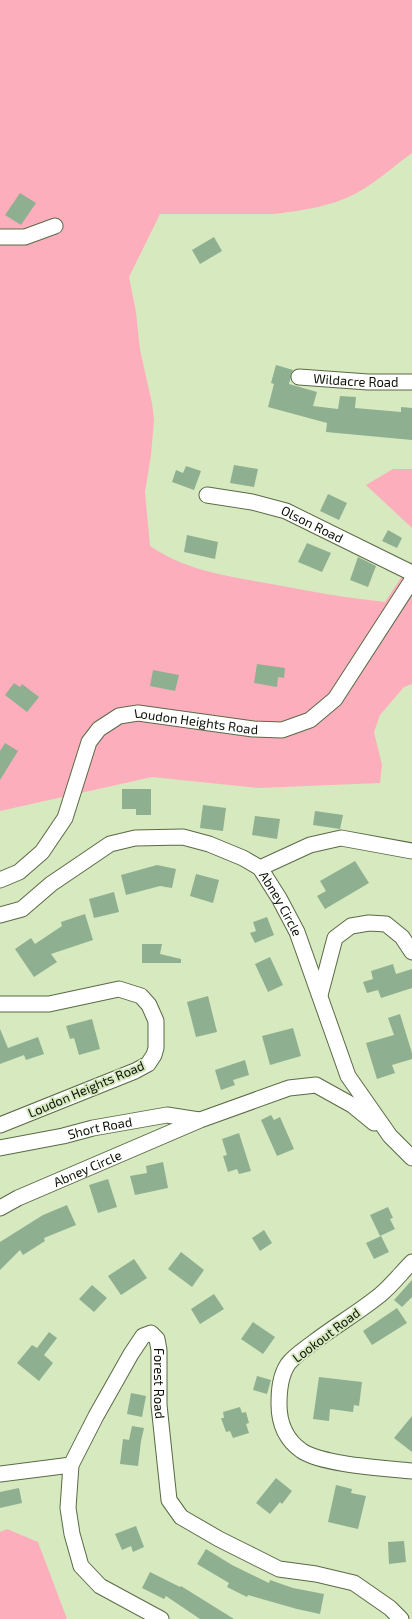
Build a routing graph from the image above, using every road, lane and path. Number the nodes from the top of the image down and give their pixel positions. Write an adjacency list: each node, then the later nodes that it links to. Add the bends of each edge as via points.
1 (55, 226): 2 (street, via 25,237)
2 (0, 237)
3 (299, 377): 4 (street, Wildacre Road)
4 (412, 382)
5 (207, 495): 6 (street, Olson Road, via 252,502 286,511)
6 (412, 573)
7 (412, 580): 10 (street, Loudon Heights Road, via 335,699 310,720 282,730 253,729 138,713 119,716 99,729 89,742 65,818 42,852 19,872)
8 (412, 851): 9 (street, via 341,838 310,845)
9 (260, 868): 11 (street, Abney Circle, via 209,844 183,837 135,838 110,844 51,884 22,909); 13 (street, Abney Circle, via 297,932)
10 (0, 880)
11 (0, 916)
12 (412, 952): 13 (street, via 402,937 386,924 351,926 335,938)
13 (320, 995): 17 (street, Abney Circle, via 348,1076)
14 (0, 1004): 16 (street, Loudon Heights Road, via 49,1004 119,989 141,996 149,1005 156,1021 157,1035 154,1055 148,1064)
15 (200, 1120): 17 (street, Abney Circle, via 289,1088 316,1085 352,1105); 18 (street, Short Road, via 167,1116); 20 (street, Abney Circle)
16 (0, 1126)
17 (390, 1136): 19 (street, Abney Circle)
18 (0, 1148)
19 (412, 1158)
20 (0, 1208)
21 (412, 1262): 23 (street, Lookout Road, via 381,1294 288,1364 281,1378 279,1416 284,1431 303,1452 347,1464)
22 (71, 1465): 24 (street); 25 (street, Forest Road, via 68,1508 81,1566 100,1586); 26 (street, Forest Road, via 131,1354 142,1336 151,1333 157,1339 159,1350 159,1405 169,1500 181,1516 219,1539 279,1568 354,1583 390,1608)
23 (412, 1471)
24 (0, 1474)
25 (162, 1619)
26 (401, 1619)

